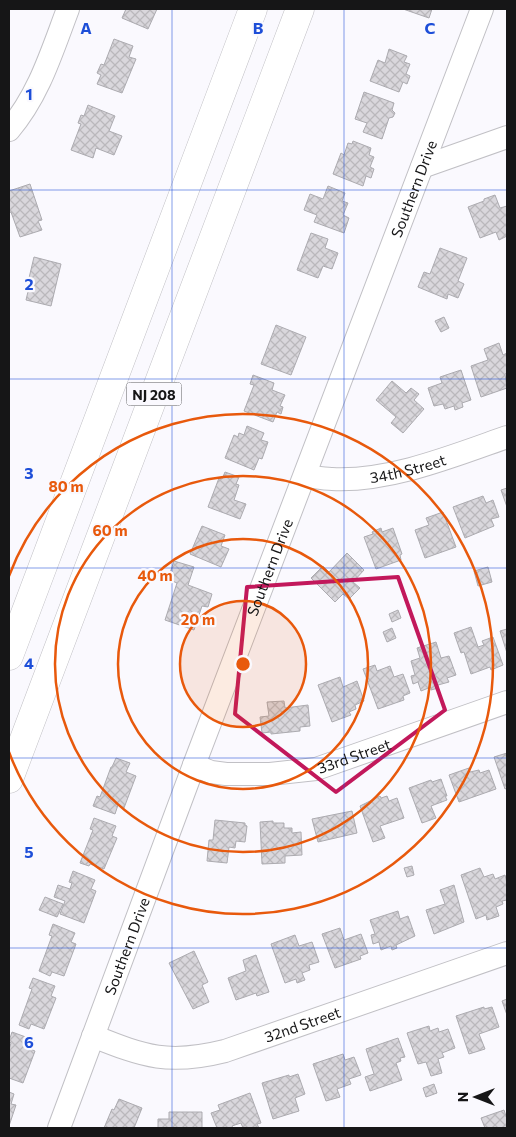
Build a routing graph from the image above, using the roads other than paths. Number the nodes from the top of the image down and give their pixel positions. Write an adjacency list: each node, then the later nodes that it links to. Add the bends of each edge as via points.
1 (68, 9): 5 (street, via 32,98)
2 (253, 9): 10 (highway, NJ 208)
3 (300, 9): 13 (highway, NJ 208)
4 (482, 9): 7 (street, Southern Drive)
5 (9, 130)
6 (507, 137): 7 (street)
7 (422, 167): 9 (street, Southern Drive)
8 (507, 437): 9 (street, 34th Street, via 392,473 341,479)
9 (305, 476): 12 (street, Southern Drive)
10 (9, 656)
11 (507, 702): 12 (street, 33rd Street, via 316,769 226,774)
12 (194, 765): 15 (street, Southern Drive)
13 (9, 779)
14 (507, 953): 15 (street, 32nd Street, via 200,1057 152,1056)
15 (93, 1036): 16 (street, Southern Drive)
16 (59, 1128)

